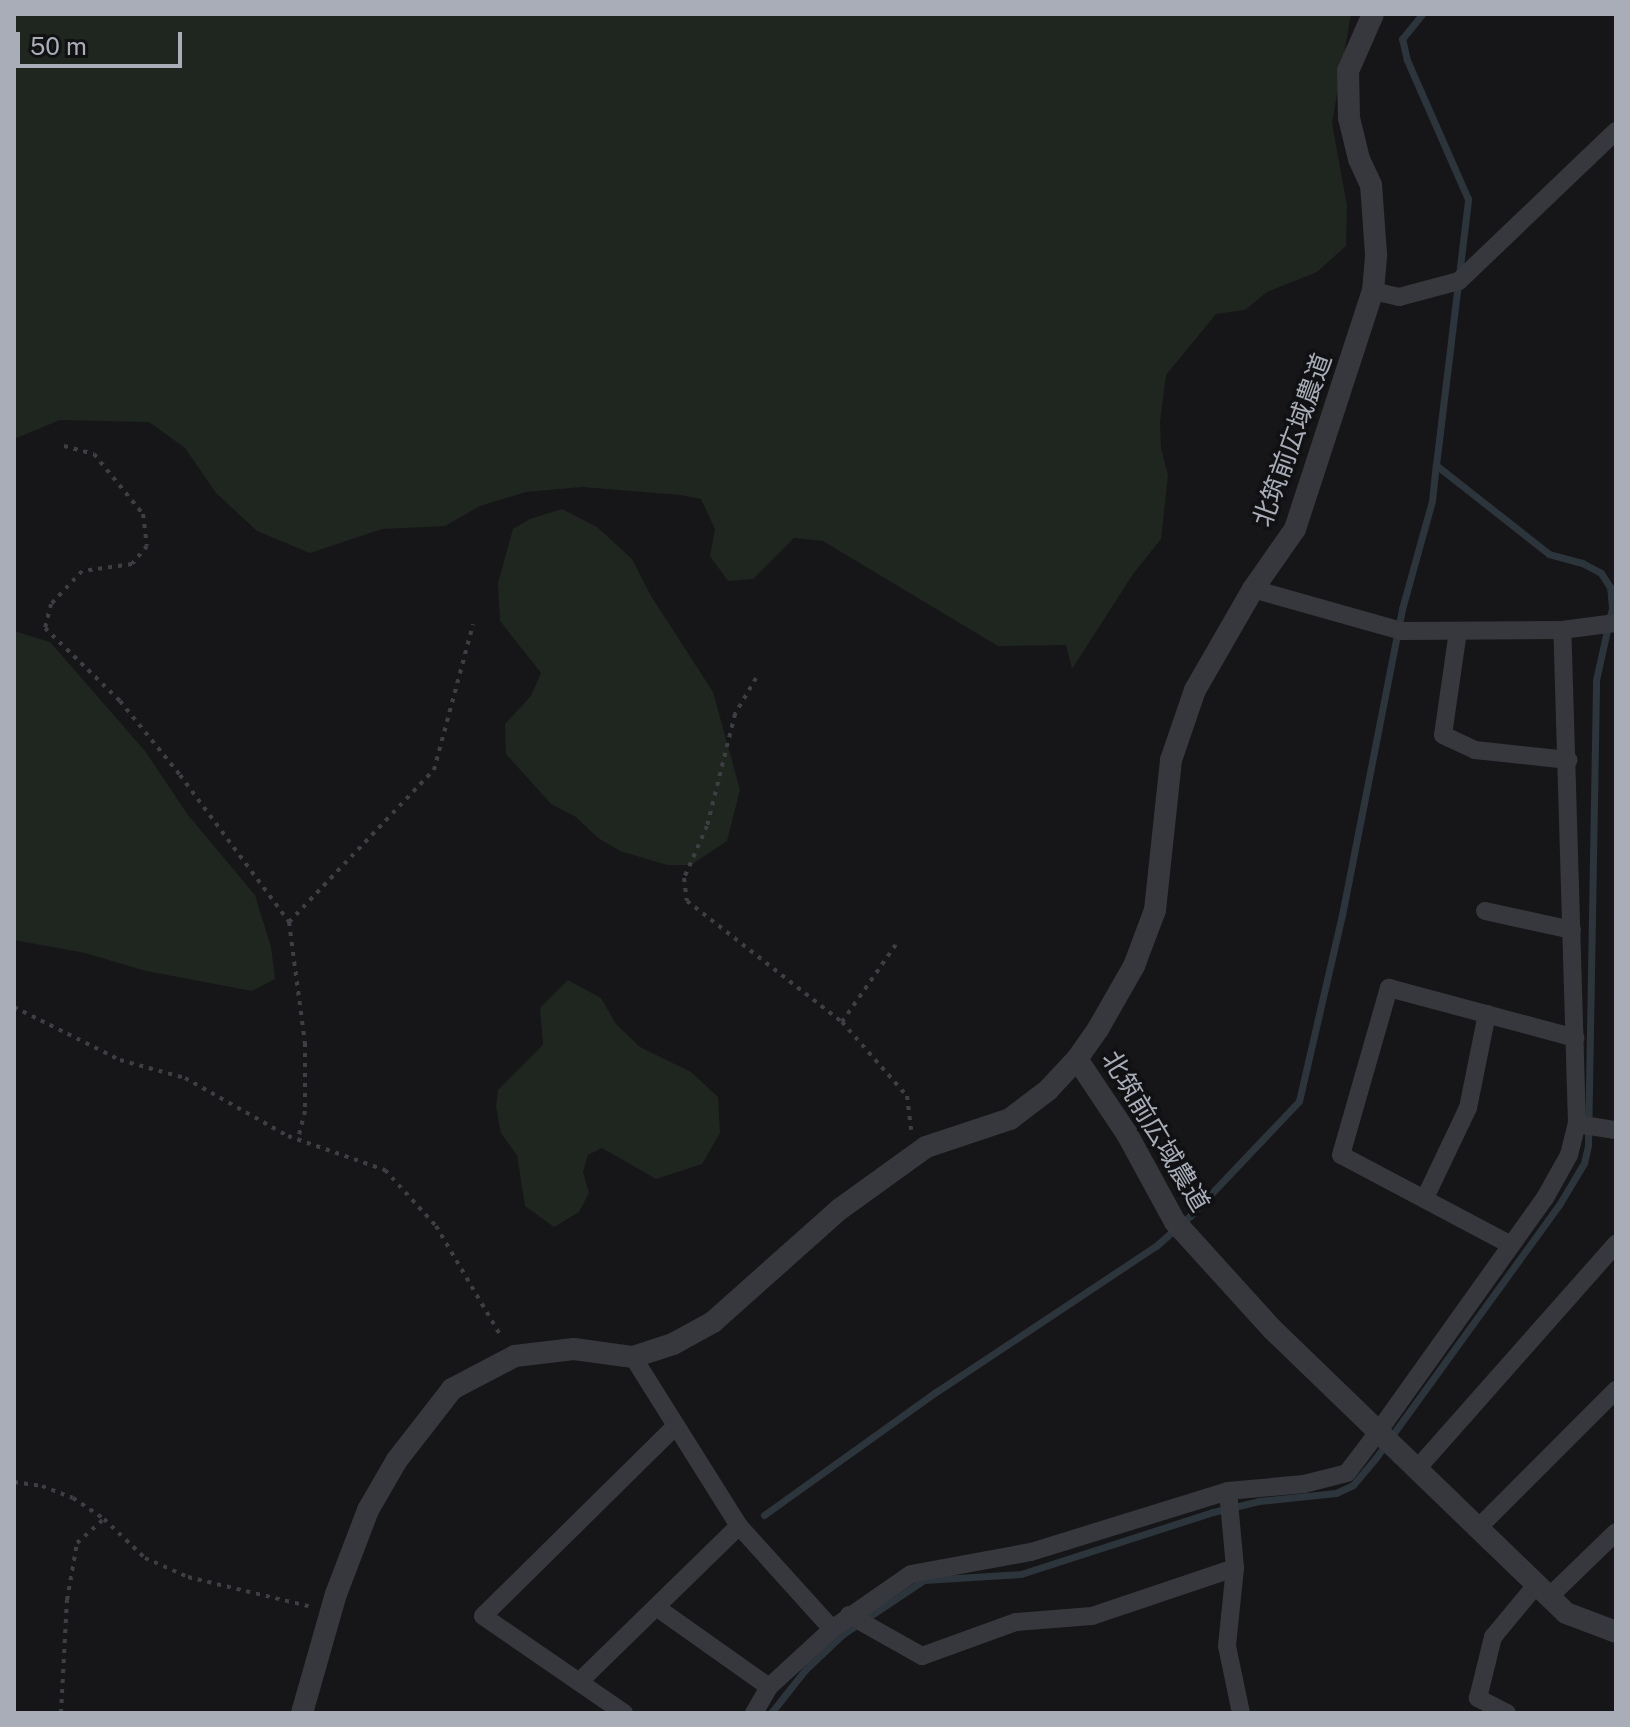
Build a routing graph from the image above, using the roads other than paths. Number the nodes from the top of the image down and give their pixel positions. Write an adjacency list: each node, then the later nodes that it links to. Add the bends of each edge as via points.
1 (1373, 14): 3 (street, 北筑前広域農道, via 1348,71 1349,118 1371,185 1375,216)
2 (1616, 131): 3 (street, via 1459,281 1399,297)
3 (1373, 291): 4 (street, 北筑前広域農道, via 1295,529)
4 (1253, 589): 7 (street, via 1401,631); 13 (street, 北筑前広域農道, via 1195,690 1171,760 1155,910 1145,938 1134,966)
5 (1616, 623): 6 (street)
6 (1562, 630): 7 (street); 8 (street)
7 (1458, 631): 8 (street, via 1443,735 1475,750)
8 (1568, 760): 10 (street)
9 (1485, 911): 10 (street)
10 (1572, 930): 12 (street)
11 (1487, 1014): 12 (street); 16 (street, via 1468,1108); 16 (street, via 1389,988 1341,1155)
12 (1575, 1038): 14 (street)
13 (1077, 1059): 19 (street, via 1010,1119 926,1147 840,1209 713,1322 673,1344); 22 (street, 北筑前広域農道, via 1127,1134 1175,1222 1272,1329)
14 (1577, 1124): 15 (street); 18 (street, via 1569,1155)
15 (1616, 1130)
16 (1425, 1198): 18 (street)
17 (1616, 1244): 23 (street)
18 (1511, 1245): 22 (street)
19 (633, 1357): 21 (street); 36 (street, via 574,1349 515,1356 452,1389 397,1460 368,1510 330,1611)
20 (1616, 1390): 26 (street)
21 (676, 1426): 25 (street); 34 (street, via 483,1616)
22 (1378, 1432): 23 (street, 北筑前広域農道); 24 (street, via 1347,1473 1304,1484)
23 (1416, 1470): 26 (street, 北筑前広域農道)
24 (1228, 1491): 28 (street); 31 (street, via 1031,1552 911,1574)
25 (739, 1526): 30 (street); 32 (street)
26 (1477, 1529): 29 (street, 北筑前広域農道)
27 (1616, 1532): 29 (street)
28 (1235, 1568): 31 (street, via 1092,1616 1016,1622 922,1656); 39 (street, via 1227,1646)
29 (1542, 1591): 33 (street, 北筑前広域農道, via 1566,1613); 40 (street, via 1493,1637 1478,1698)
30 (656, 1607): 34 (street); 35 (street)
31 (849, 1615): 32 (street)
32 (832, 1629): 35 (street)
33 (1616, 1632)
34 (579, 1682): 37 (street)
35 (769, 1687): 38 (street)
36 (302, 1713)
37 (624, 1713)
38 (754, 1713)
39 (1241, 1713)
40 (1507, 1713)

